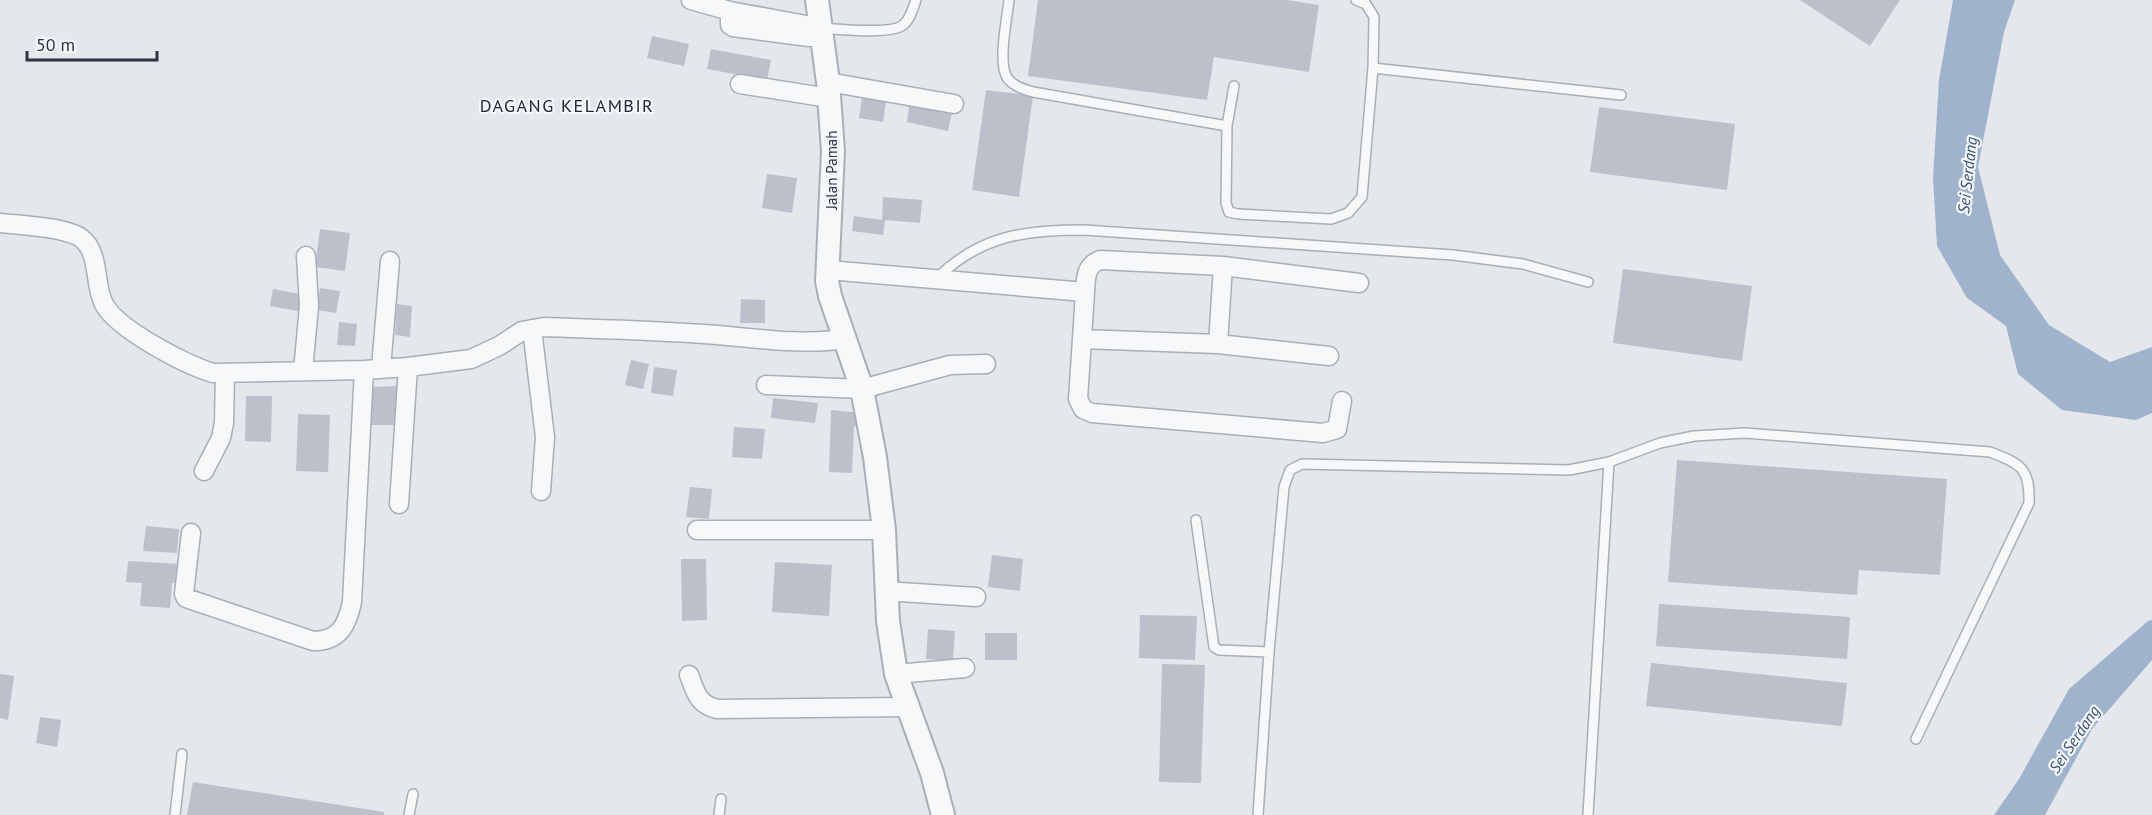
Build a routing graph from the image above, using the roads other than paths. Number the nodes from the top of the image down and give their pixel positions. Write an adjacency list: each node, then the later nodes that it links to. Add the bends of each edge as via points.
1 (691, 0): 6 (street)
2 (817, 0): 6 (street, Jalan Pamah)
3 (916, 0): 6 (lane, via 904,25 895,29)
4 (1009, 0): 13 (lane, via 1003,67 1007,78 1017,87)
5 (1356, 0): 7 (lane, via 1366,4 1374,17)
6 (822, 33): 10 (street, Jalan Pamah)
7 (1373, 68): 11 (lane); 13 (lane, via 1362,197 1348,213 1331,219 1229,212)
8 (740, 84): 10 (street)
9 (1234, 86): 13 (lane)
10 (829, 90): 12 (street); 18 (street, Jalan Pamah, via 833,151)
11 (1621, 95)
12 (954, 104)
13 (1227, 126)
14 (0, 223): 32 (street, via 68,232 82,238 91,250 103,303 118,321 192,367)
15 (306, 256): 31 (street, via 309,306)
16 (390, 261): 30 (street)
17 (1223, 266): 21 (street); 22 (street, via 1100,260 1086,272); 26 (street)
18 (828, 270): 19 (street); 24 (street, Jalan Pamah, via 830,296)
19 (935, 279): 20 (lane, via 979,247 1015,234 1084,230 1453,255 1523,264); 22 (street)
20 (1588, 282)
21 (1359, 283)
22 (1085, 292): 25 (street)
23 (531, 329): 24 (street, via 691,333 810,343); 29 (street, via 471,358); 38 (street, via 545,437)
24 (845, 339): 34 (street, Jalan Pamah)
25 (1082, 339): 26 (street); 35 (street, via 1078,399 1083,409 1092,413 1323,433 1337,429)
26 (1218, 344): 27 (street)
27 (1329, 356)
28 (986, 364): 34 (street, via 950,365)
29 (408, 367): 30 (street); 39 (street)
30 (373, 369): 31 (street); 43 (street, via 352,602 344,627 335,636 313,641 186,598)
31 (303, 371): 32 (street)
32 (225, 373): 37 (street, via 221,438)
33 (766, 385): 34 (street)
34 (862, 388): 42 (street, Jalan Pamah)
35 (1342, 401)
36 (1609, 462): 46 (lane, via 1569,470 1302,464 1290,470 1284,487); 51 (lane, via 1660,443 1745,433 1990,452 2016,462 2030,482 2029,503); 60 (lane)
37 (204, 471)
38 (541, 491)
39 (399, 504)
40 (1196, 520): 46 (lane, via 1214,647)
41 (697, 530): 42 (street)
42 (884, 530): 44 (street, Jalan Pamah)
43 (191, 533)
44 (885, 591): 45 (street); 48 (street, Jalan Pamah)
45 (976, 597)
46 (1269, 652): 59 (lane)
47 (965, 668): 48 (street)
48 (896, 674): 50 (street, Jalan Pamah)
49 (689, 675): 50 (street, via 698,698 706,706 717,708)
50 (907, 707): 58 (street, Jalan Pamah, via 932,772)
51 (1916, 739)
52 (182, 754): 55 (lane)
53 (413, 794): 56 (lane)
54 (721, 799): 57 (lane)
55 (175, 815)
56 (409, 815)
57 (719, 815)
58 (943, 815)
59 (1258, 815)
60 (1588, 815)

